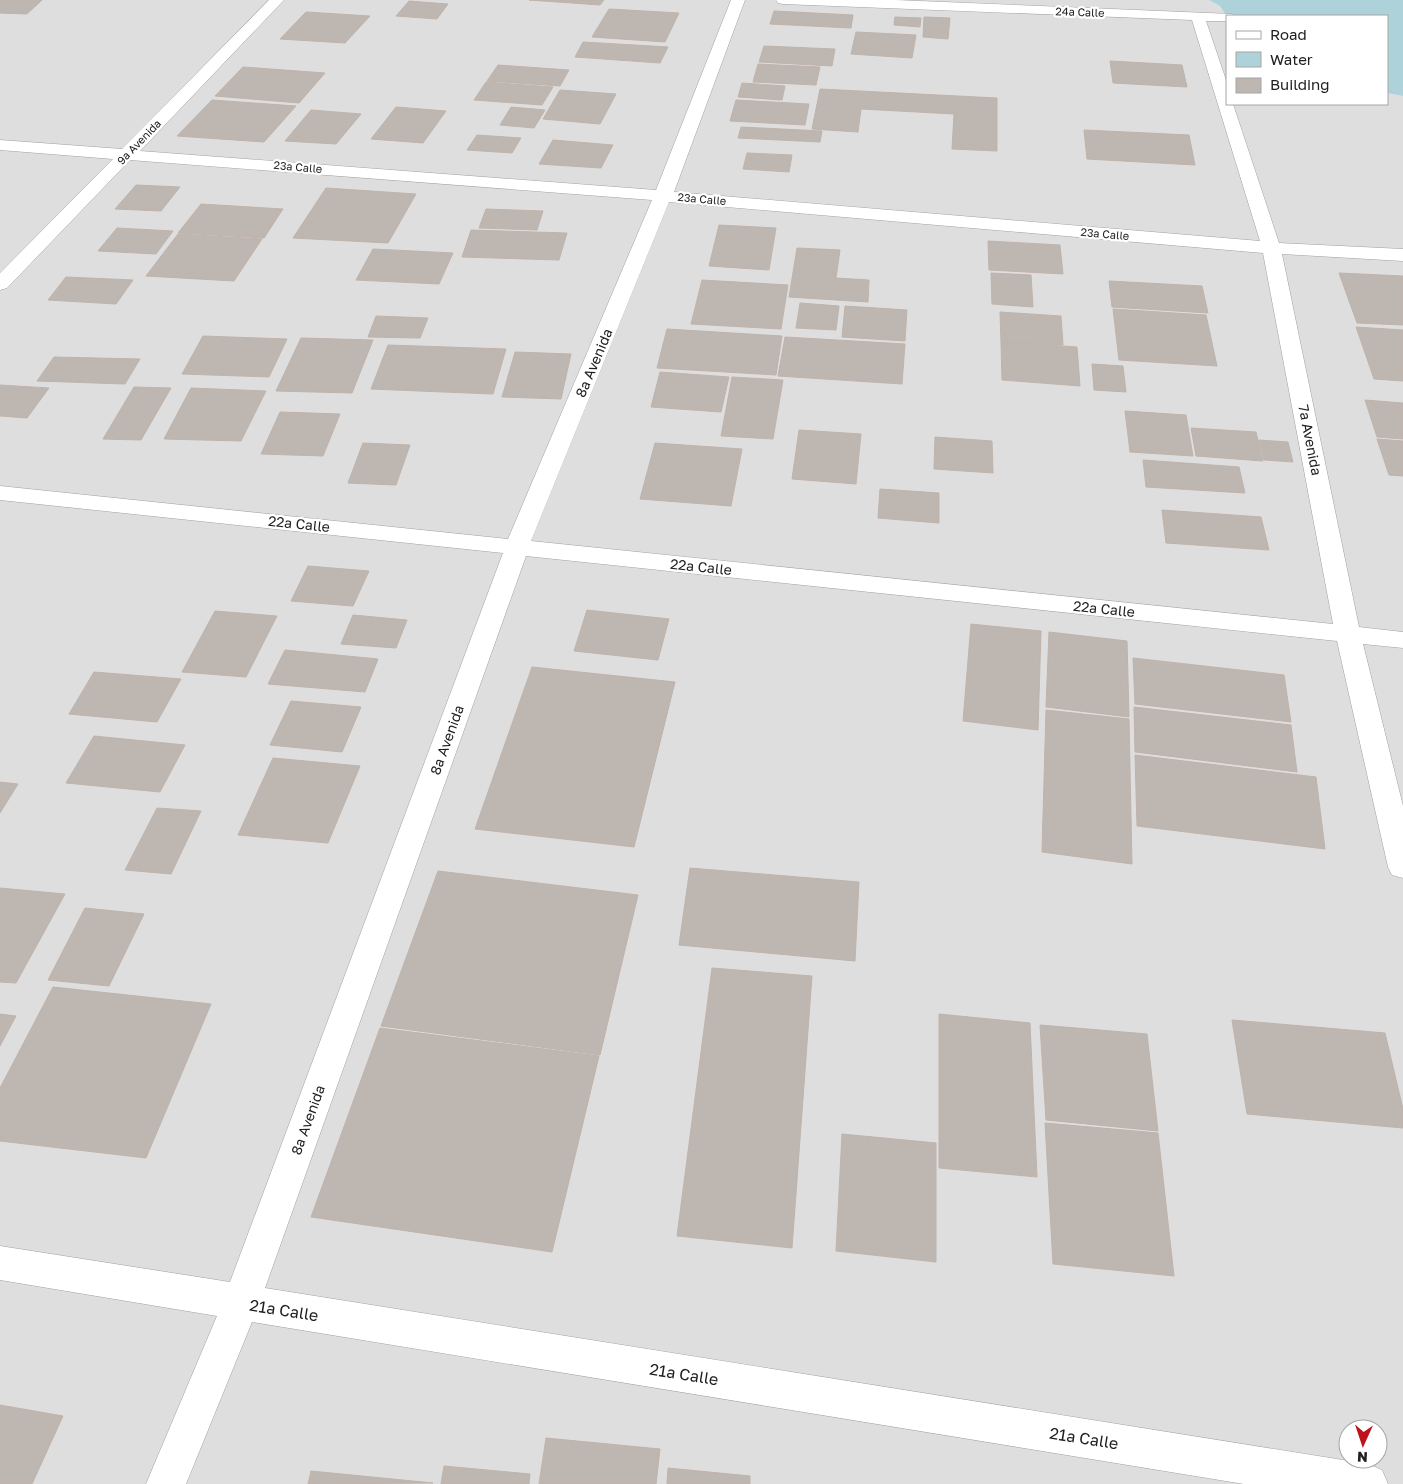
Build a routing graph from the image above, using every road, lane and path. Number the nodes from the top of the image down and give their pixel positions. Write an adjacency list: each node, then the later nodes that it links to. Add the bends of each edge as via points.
1 (277, 0): 9 (street, 9a Avenida)
2 (738, 0): 10 (street, 8a Avenida)
3 (783, 0): 4 (street, 24a Calle)
4 (1198, 17): 5 (street, 24a Calle); 6 (street, 7a Avenida)
5 (1226, 17)
6 (1226, 104)
7 (1226, 105): 11 (street, 7a Avenida)
8 (0, 145): 9 (street, 23a Calle)
9 (128, 154): 10 (street, 23a Calle); 13 (street, 9a Avenida)
10 (663, 196): 11 (street, 23a Calle); 15 (street, 8a Avenida)
11 (1272, 248): 12 (street, 23a Calle); 16 (street, 7a Avenida)
12 (1403, 255)
13 (0, 284)
14 (0, 493): 15 (street, 22a Calle)
15 (517, 547): 16 (street, 22a Calle); 20 (street, 8a Avenida)
16 (1348, 634): 17 (street, 22a Calle); 18 (street, 7a Avenida)
17 (1403, 640)
18 (1403, 867)
19 (0, 1263): 20 (street, 21a Calle)
20 (241, 1303): 21 (street, 8a Avenida); 22 (street, 21a Calle)
21 (166, 1484)
22 (1368, 1484)

